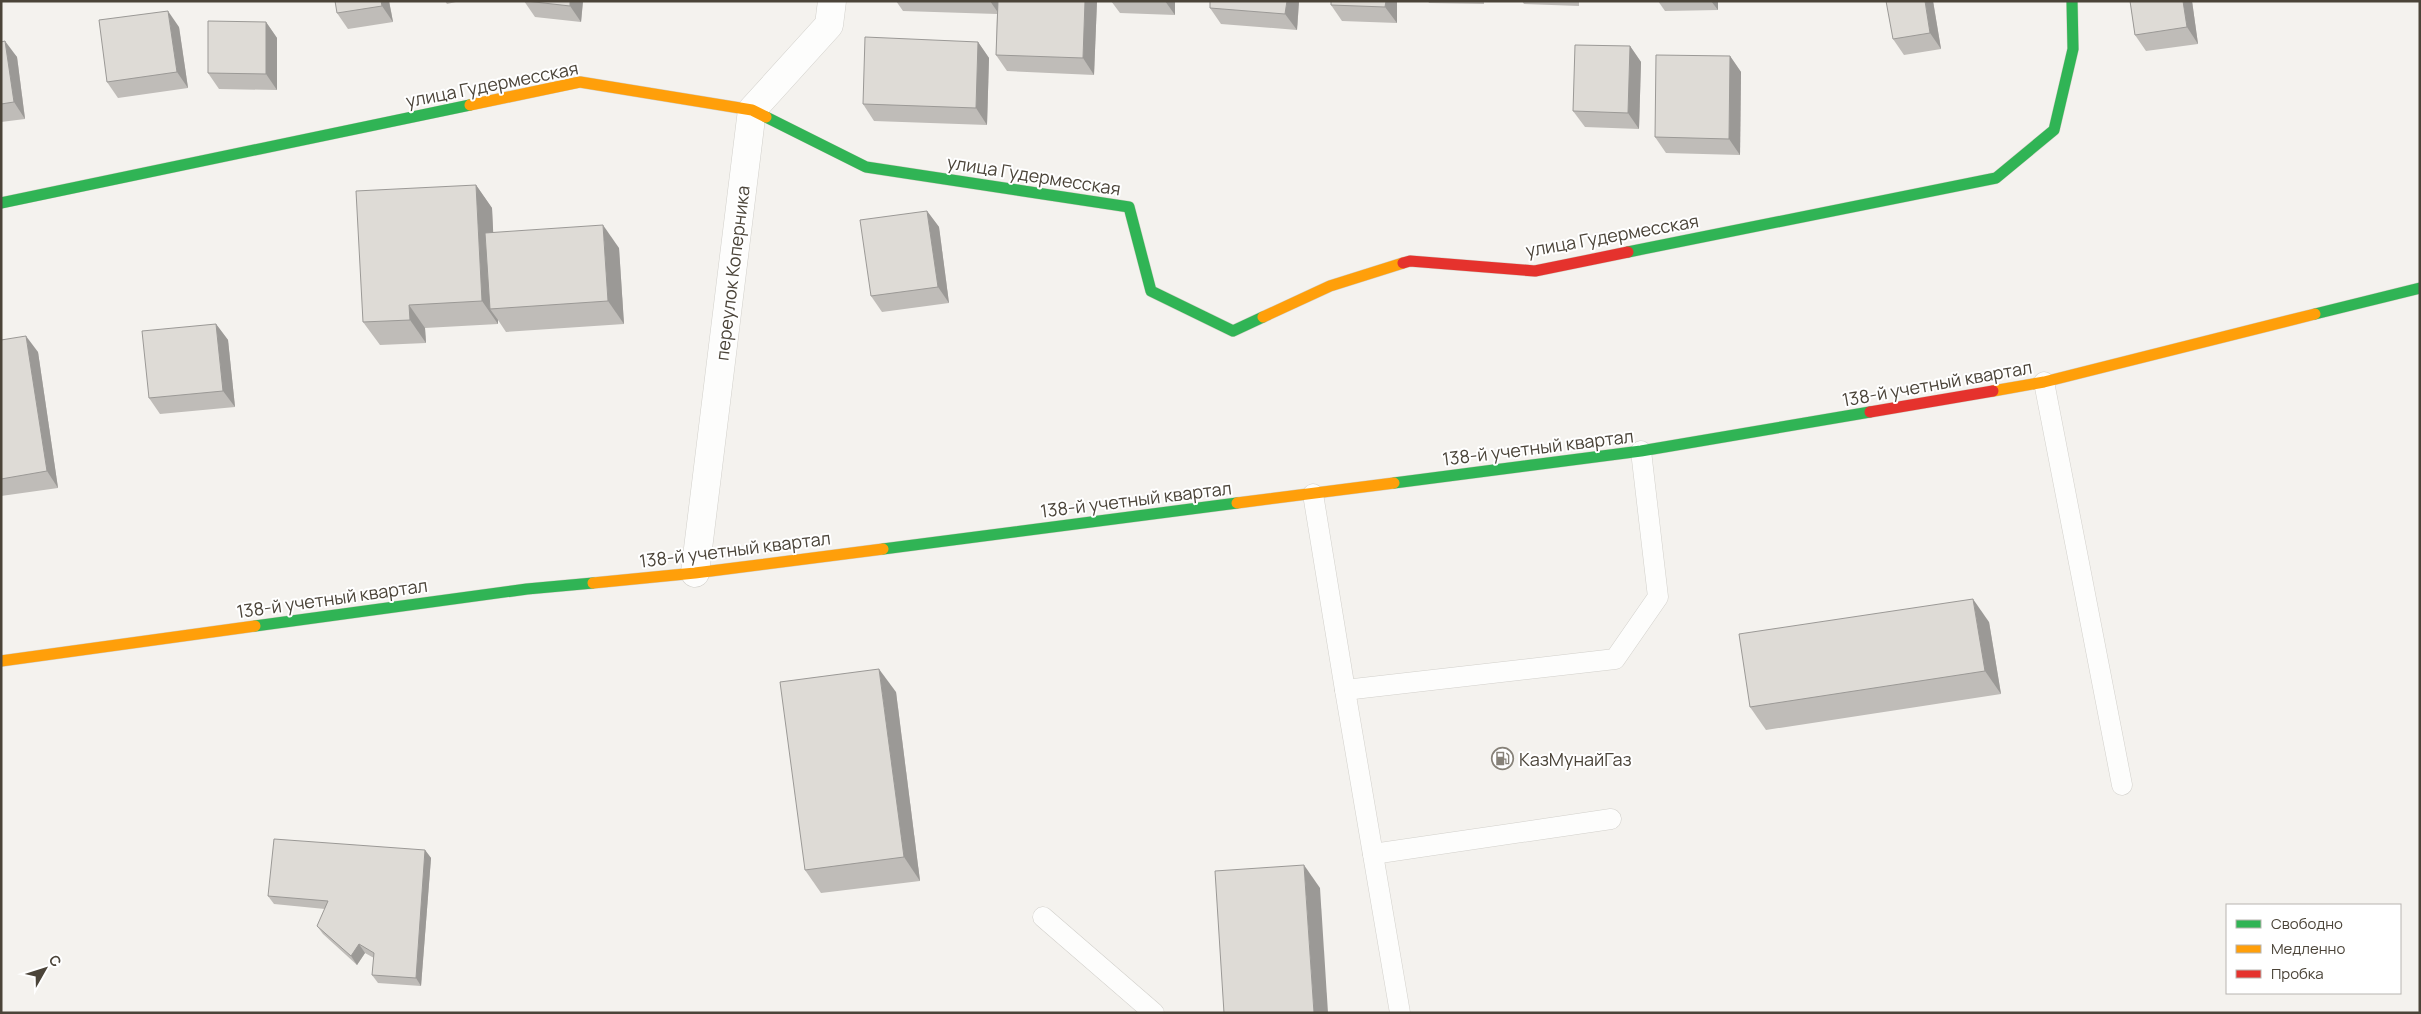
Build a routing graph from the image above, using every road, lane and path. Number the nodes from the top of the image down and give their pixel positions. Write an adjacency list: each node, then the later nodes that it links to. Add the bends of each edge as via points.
1 (832, 1): 3 (street, via 829,25)
2 (2072, 1): 3 (main road, улица Гудермесская, via 2074,48 2054,130 1996,178 1535,271 1410,261 1330,286 1233,331 1151,291 1129,207 866,167)
3 (752, 110): 4 (main road, улица Гудермесская, via 580,82); 9 (street, переулок Коперника)
4 (1, 203)
5 (2420, 288): 6 (main road, 138-й учетный квартал)
6 (2044, 382): 7 (main road, 138-й учетный квартал); 12 (lane)
7 (1642, 451): 8 (main road, 138-й учетный квартал); 11 (lane, via 1658,597 1615,660)
8 (1313, 494): 9 (main road, 138-й учетный квартал); 11 (lane)
9 (695, 573): 10 (main road, 138-й учетный квартал, via 527,589)
10 (1, 661)
11 (1345, 690): 14 (lane)
12 (2122, 785)
13 (1611, 819): 14 (lane)
14 (1373, 854): 17 (lane)
15 (1043, 917): 16 (lane)
16 (1154, 1013)
17 (1400, 1013)

